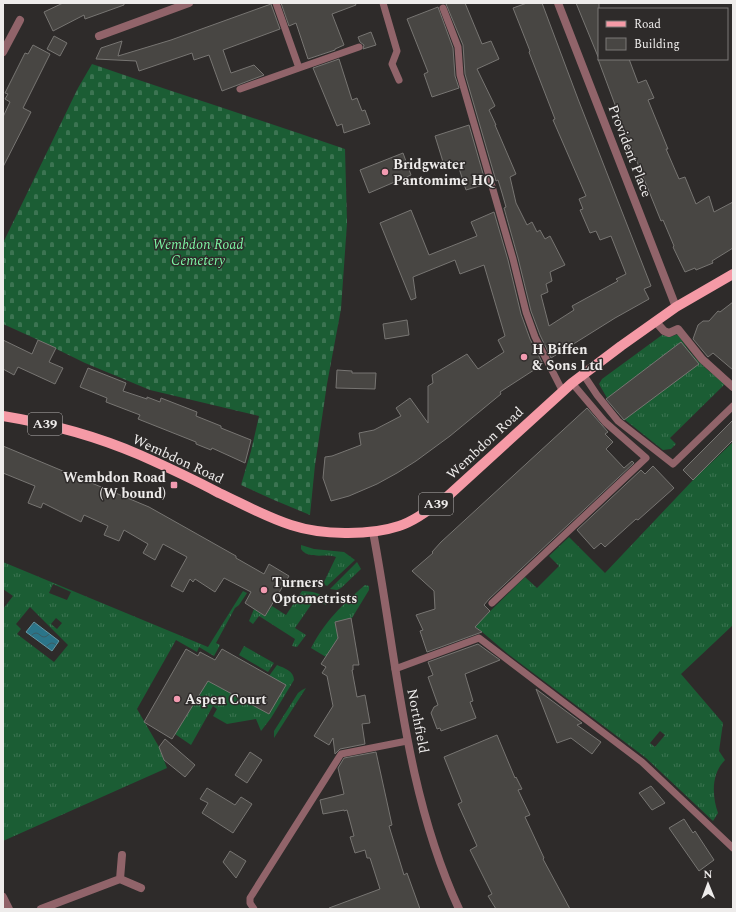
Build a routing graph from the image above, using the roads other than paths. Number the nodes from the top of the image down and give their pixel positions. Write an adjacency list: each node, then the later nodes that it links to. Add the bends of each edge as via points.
1 (189, 3): 7 (street)
2 (276, 3): 10 (lane)
3 (383, 3): 11 (lane, via 397,51 392,64)
4 (558, 3): 14 (street, Provident Place)
5 (443, 8): 19 (lane, via 458,48 460,75 526,312 535,337)
6 (20, 20): 9 (street)
7 (99, 36)
8 (359, 47): 10 (lane)
9 (3, 52)
10 (299, 68): 12 (lane)
11 (399, 80)
12 (240, 89)
13 (733, 274): 14 (main road, Wembdon Road / A39)
14 (676, 307): 15 (main road, Wembdon Road / A39)
15 (656, 322): 16 (main road, Wembdon Road / A39); 18 (street, via 669,333 678,329 702,360)
16 (583, 374): 17 (main road, Wembdon Road / A39); 20 (lane, via 618,421 673,464)
17 (572, 382): 19 (main road, Wembdon Road / A39); 23 (lane, via 605,422 646,458)
18 (733, 387)
19 (562, 390): 22 (main road, Wembdon Road / A39, via 448,496 414,519 399,526)
20 (733, 406)
21 (3, 416): 22 (main road, Wembdon Road / A39, via 57,426 139,454 292,526 332,532)
22 (373, 532): 24 (street, Northfield)
23 (492, 603)
24 (395, 669): 25 (street, Northfield); 26 (lane, via 478,638 642,762)
25 (407, 740): 33 (lane, via 341,754 250,898); 34 (street, Northfield, via 436,852)
26 (733, 848)
27 (122, 855): 28 (street)
28 (120, 879): 29 (street); 32 (street)
29 (141, 888)
30 (3, 897): 31 (street)
31 (9, 909)
32 (41, 909)
33 (254, 909)
34 (459, 909)

